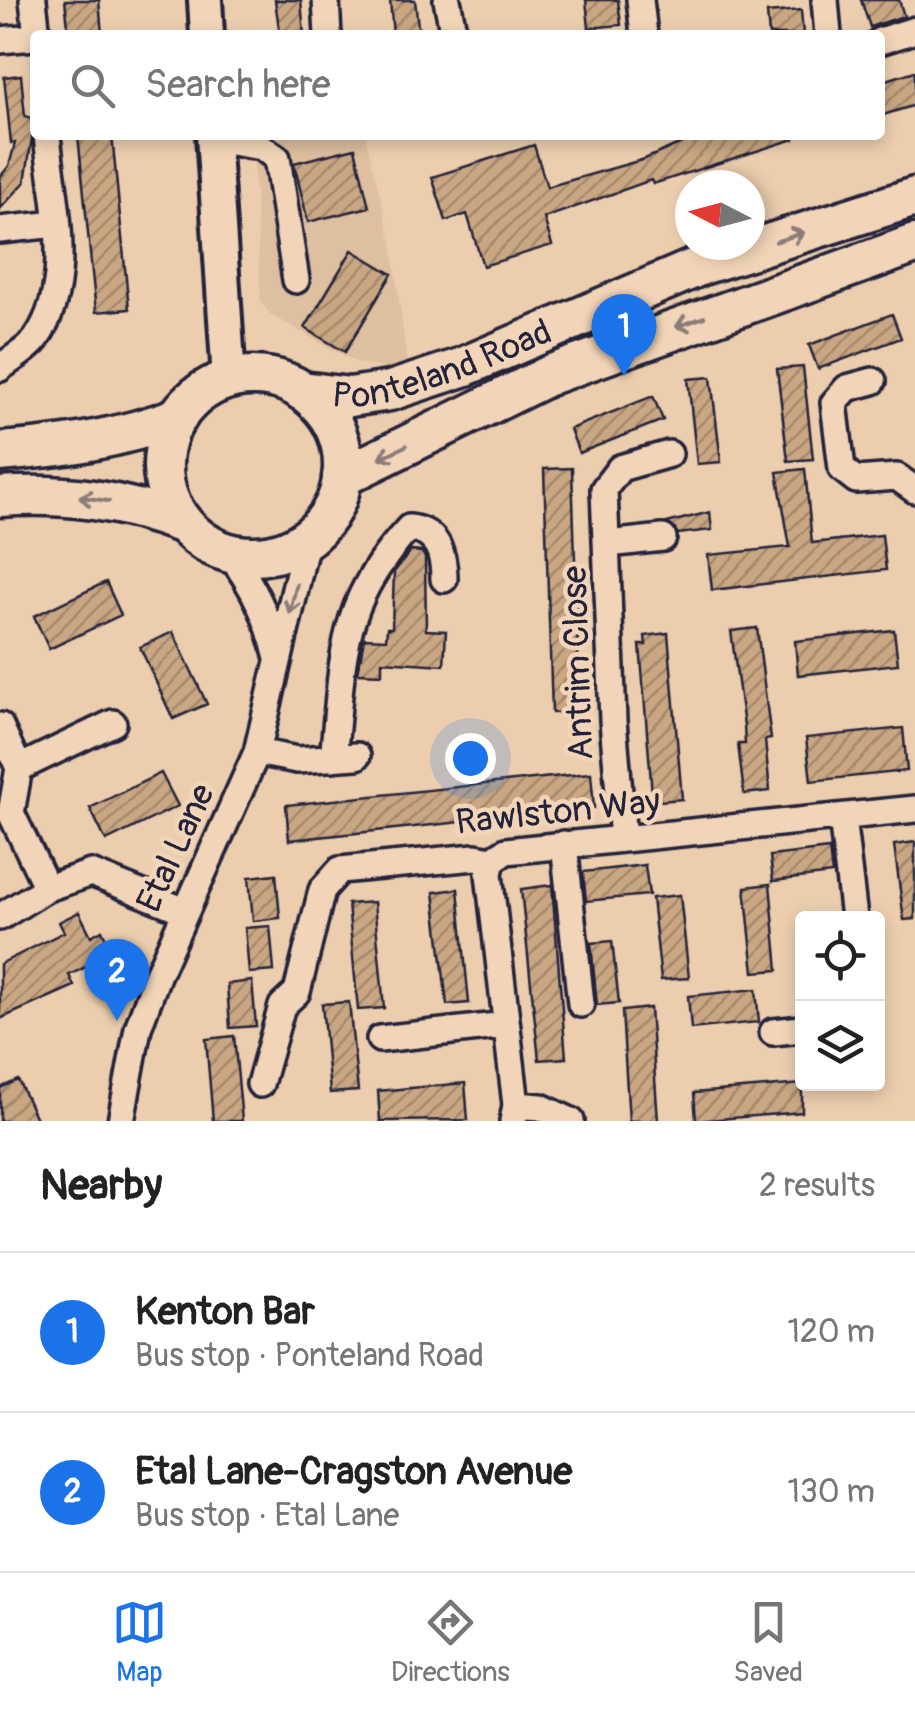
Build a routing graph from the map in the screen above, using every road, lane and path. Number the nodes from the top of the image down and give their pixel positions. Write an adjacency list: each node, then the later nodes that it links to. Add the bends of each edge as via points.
1 (33, 0): 7 (street)
2 (205, 0): 8 (main road)
3 (326, 0): 9 (street)
4 (447, 0): 10 (street)
5 (640, 0): 11 (street)
6 (825, 0): 12 (street)
7 (36, 30)
8 (207, 30)
9 (328, 30)
10 (453, 30)
11 (643, 30)
12 (828, 30)
13 (915, 30): 15 (street)
14 (30, 37): 16 (street)
15 (885, 39)
16 (0, 40)
17 (48, 140): 21 (street)
18 (213, 140): 26 (main road)
19 (227, 140): 24 (street, via 277,158)
20 (915, 197): 28 (highway, Ponteland Road, one-way to 20, via 350,397 463,368 702,265)
21 (56, 224): 22 (street); 25 (street, via 57,298 35,342)
22 (0, 230)
23 (915, 244): 32 (highway, Ponteland Road, one-way to 32, via 552,374)
24 (296, 280)
25 (0, 368)
26 (229, 380): 28 (highway, via 266,378); 29 (highway, via 203,392)
27 (873, 381): 33 (street, via 846,388 834,403 842,469 856,480 897,476)
28 (302, 391): 32 (highway, via 330,420)
29 (178, 417): 30 (highway, via 82,445); 35 (highway, via 163,460 171,505)
30 (0, 452)
31 (669, 454): 38 (street, Antrim Close, via 620,468 604,489)
32 (342, 477): 36 (highway, via 336,500)
33 (915, 490)
34 (0, 497): 35 (highway, one-way to 34, via 88,497)
35 (184, 524): 39 (highway)
36 (307, 538): 39 (highway, via 283,552); 41 (street, Etal Lane, one-way to 41)
37 (663, 538): 38 (street, Antrim Close)
38 (608, 544): 48 (street, Antrim Close)
39 (229, 553): 41 (street, Etal Lane, via 269,622)
40 (444, 580): 44 (street, via 436,541 409,528 364,584 346,634 345,757 297,760)
41 (278, 660): 44 (street, Etal Lane)
42 (112, 723): 45 (street)
43 (0, 726): 45 (street)
44 (257, 752): 52 (street, Etal Lane)
45 (19, 768): 51 (street, via 11,813)
46 (915, 809): 47 (street, Rawlston Way)
47 (842, 817): 48 (street, Rawlston Way); 53 (street)
48 (623, 839): 49 (street, Rawlston Way)
49 (564, 844): 50 (street, Rawlston Way, via 506,850); 55 (street)
50 (492, 860): 56 (street); 60 (street, Rawlston Way, via 340,870 322,890 297,992 282,1006)
51 (47, 888): 52 (street, via 91,873); 54 (street)
52 (185, 911): 62 (street, Etal Lane, via 138,1028)
53 (853, 911)
54 (0, 917)
55 (581, 1004)
56 (506, 1026): 59 (street); 61 (street)
57 (795, 1030): 58 (street)
58 (773, 1032)
59 (380, 1039)
60 (260, 1084)
61 (515, 1113): 63 (street, via 540,1107)
62 (121, 1121)
63 (571, 1121)

